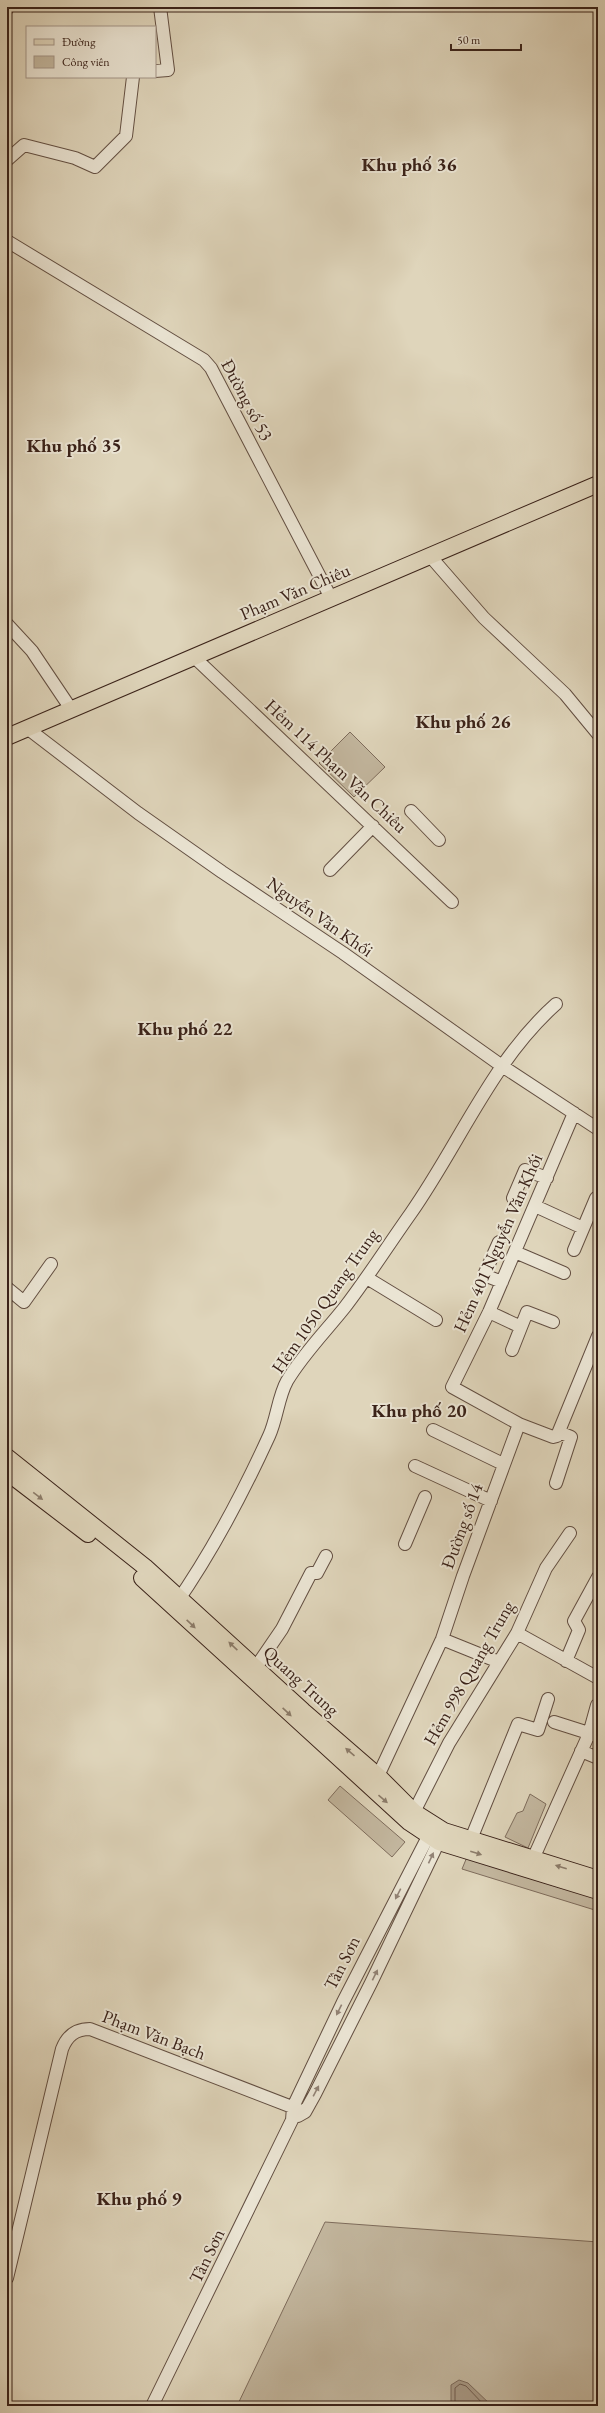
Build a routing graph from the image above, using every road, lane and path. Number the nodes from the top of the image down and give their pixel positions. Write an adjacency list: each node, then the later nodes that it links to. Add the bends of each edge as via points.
1 (160, 7): 2 (street, via 168,70)
2 (156, 71)
3 (132, 78): 4 (street, via 126,136 95,167 75,158 24,145)
4 (7, 160)
5 (7, 241): 8 (street, Đường số 53, via 204,360 211,368)
6 (598, 484): 7 (main road, Phạm Văn Chiêu)
7 (430, 556): 8 (main road, Phạm Văn Chiêu); 13 (street, via 484,618 565,694)
8 (331, 598): 10 (main road, Phạm Văn Chiêu)
9 (7, 624): 11 (street, via 32,651)
10 (194, 657): 11 (main road, Phạm Văn Chiêu); 16 (street, Hẻm 114 Phạm Văn Chiêu)
11 (71, 709): 12 (main road, Phạm Văn Chiêu)
12 (27, 728): 14 (main road, Phạm Văn Chiêu); 21 (street, Nguyễn Văn Khối, via 138,813 343,953)
13 (598, 734)
14 (7, 736)
15 (411, 811): 17 (street)
16 (373, 826): 18 (street); 19 (street, Hẻm 114 Phạm Văn Chiêu)
17 (439, 840)
18 (330, 870)
19 (452, 902)
20 (556, 1004): 21 (street, Hẻm 1050 Quang Trung, via 534,1023)
21 (502, 1066): 22 (street, Nguyễn Văn Khối); 34 (street, Hẻm 1050 Quang Trung, via 411,1213 393,1236)
22 (574, 1113): 23 (street, Nguyễn Văn Khối); 24 (street, Hẻm 401 Nguyễn Văn Khối)
23 (598, 1129)
24 (547, 1178): 25 (street, via 525,1170); 27 (street, Hẻm 401 Nguyễn Văn Khối)
25 (513, 1198)
26 (596, 1198): 28 (street)
27 (535, 1206): 28 (street); 31 (street, Hẻm 401 Nguyễn Văn Khối)
28 (583, 1228): 30 (street)
29 (499, 1242): 35 (street, via 484,1275)
30 (574, 1250)
31 (515, 1252): 33 (street); 35 (street, Hẻm 401 Nguyễn Văn Khối)
32 (51, 1264): 36 (street, via 24,1302)
33 (564, 1273)
34 (367, 1278): 38 (street); 58 (street, Hẻm 1050 Quang Trung, via 311,1347 287,1382 271,1433 231,1516)
35 (502, 1282): 37 (street, Hẻm 401 Nguyễn Văn Khối)
36 (7, 1288)
37 (489, 1312): 40 (street); 43 (street, Hẻm 401 Nguyễn Văn Khối, via 452,1387)
38 (436, 1320)
39 (553, 1322): 40 (street, via 527,1312)
40 (521, 1326): 42 (street)
41 (598, 1336): 45 (street)
42 (512, 1350)
43 (519, 1424): 45 (street, via 554,1437); 47 (street, Đường số 14)
44 (432, 1430): 47 (street)
45 (559, 1432): 50 (street, via 571,1437)
46 (7, 1457): 56 (main road, Quang Trung)
47 (503, 1464): 52 (street, Đường số 14)
48 (415, 1466): 52 (street)
49 (7, 1472): 56 (main road, Quang Trung, one-way to 56)
50 (556, 1483)
51 (425, 1497): 54 (street)
52 (491, 1501): 60 (street, Đường số 14)
53 (570, 1533): 59 (street, Hẻm 998 Quang Trung, via 546,1568)
54 (405, 1544)
55 (326, 1556): 63 (street, via 317,1572 311,1574 282,1629)
56 (142, 1571): 58 (main road, Quang Trung)
57 (598, 1577): 61 (street, via 574,1621 579,1630)
58 (177, 1603): 63 (main road, Quang Trung, one-way to 58); 73 (main road, Quang Trung, one-way to 73, via 370,1788 409,1822)
59 (517, 1633): 61 (street); 62 (street, Hẻm 998 Quang Trung)
60 (442, 1639): 62 (street); 71 (street, Đường số 14)
61 (566, 1661): 64 (street)
62 (499, 1662): 72 (street, Hẻm 998 Quang Trung, via 449,1743)
63 (256, 1667): 71 (main road, Quang Trung, one-way to 63)
64 (598, 1678)
65 (548, 1699): 74 (street, via 538,1730 518,1724)
66 (598, 1705): 68 (street)
67 (554, 1722): 68 (street)
68 (593, 1735): 69 (street)
69 (581, 1751): 70 (street); 75 (street)
70 (598, 1758)
71 (378, 1776): 72 (main road, Quang Trung)
72 (414, 1812): 73 (main road, Quang Trung)
73 (436, 1833): 74 (main road, Quang Trung); 77 (main road, Quang Trung, one-way to 77); 78 (street, Tân Sơn, one-way to 78, via 346,1995); 79 (street, Tân Sơn, one-way to 73, via 372,1983)
74 (471, 1839): 75 (main road, Quang Trung)
75 (533, 1859): 76 (main road, Quang Trung, one-way to 75)
76 (598, 1879)
77 (598, 1891)
78 (292, 2107): 79 (street, Phạm Văn Bạch); 80 (street, Tân Sơn); 81 (street, Phạm Văn Bạch, via 90,2029 78,2030 69,2035 62,2049)
79 (304, 2112): 80 (street, Tân Sơn)
80 (292, 2120): 82 (street, Tân Sơn)
81 (7, 2278)
82 (152, 2406)

